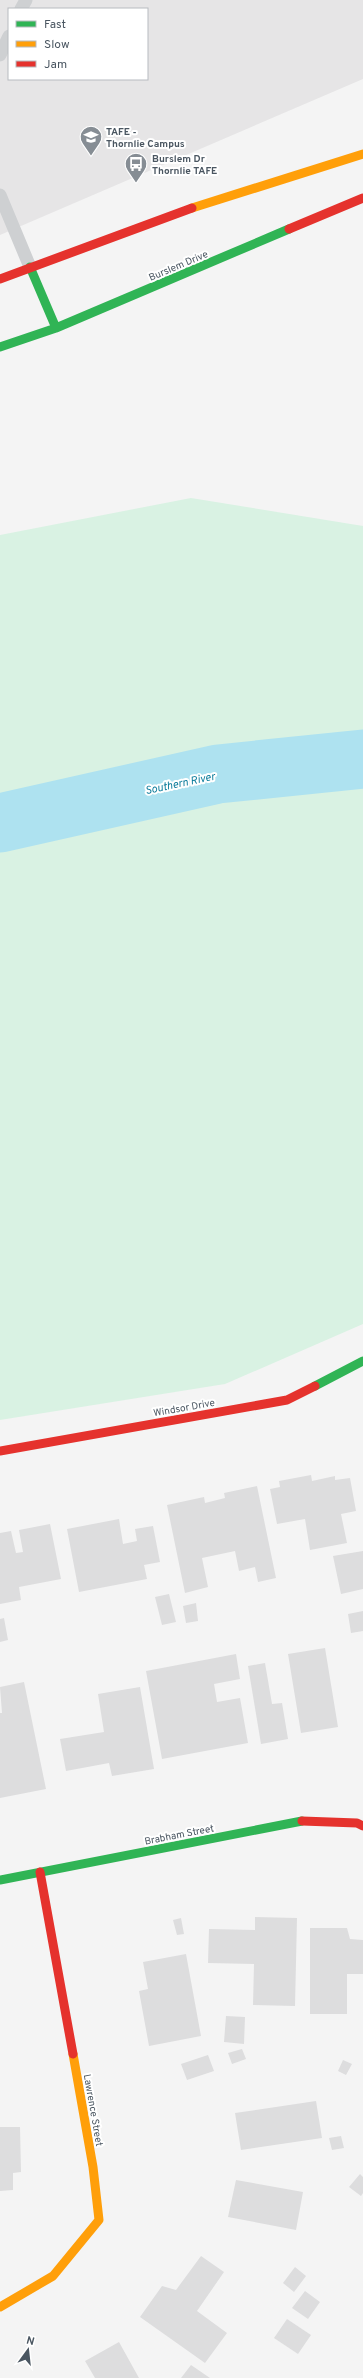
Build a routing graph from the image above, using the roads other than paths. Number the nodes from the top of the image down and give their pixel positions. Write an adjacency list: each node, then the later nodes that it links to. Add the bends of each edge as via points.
1 (8, 38): 2 (lane)
2 (0, 56)
3 (363, 154): 6 (street, via 207,202)
4 (0, 195): 6 (lane)
5 (363, 198): 8 (street, Burslem Drive)
6 (30, 267): 7 (street); 8 (street)
7 (0, 279)
8 (56, 328): 9 (street, Burslem Drive)
9 (0, 347)
10 (363, 1361): 11 (street, Windsor Drive, via 286,1400)
11 (0, 1451)
12 (363, 1826): 13 (street, Brabham Street, via 357,1823 304,1821)
13 (40, 1872): 14 (street, Brabham Street); 15 (street, Lawrence Street, via 93,2167 99,2220 53,2276)
14 (0, 1880)
15 (0, 2307)

